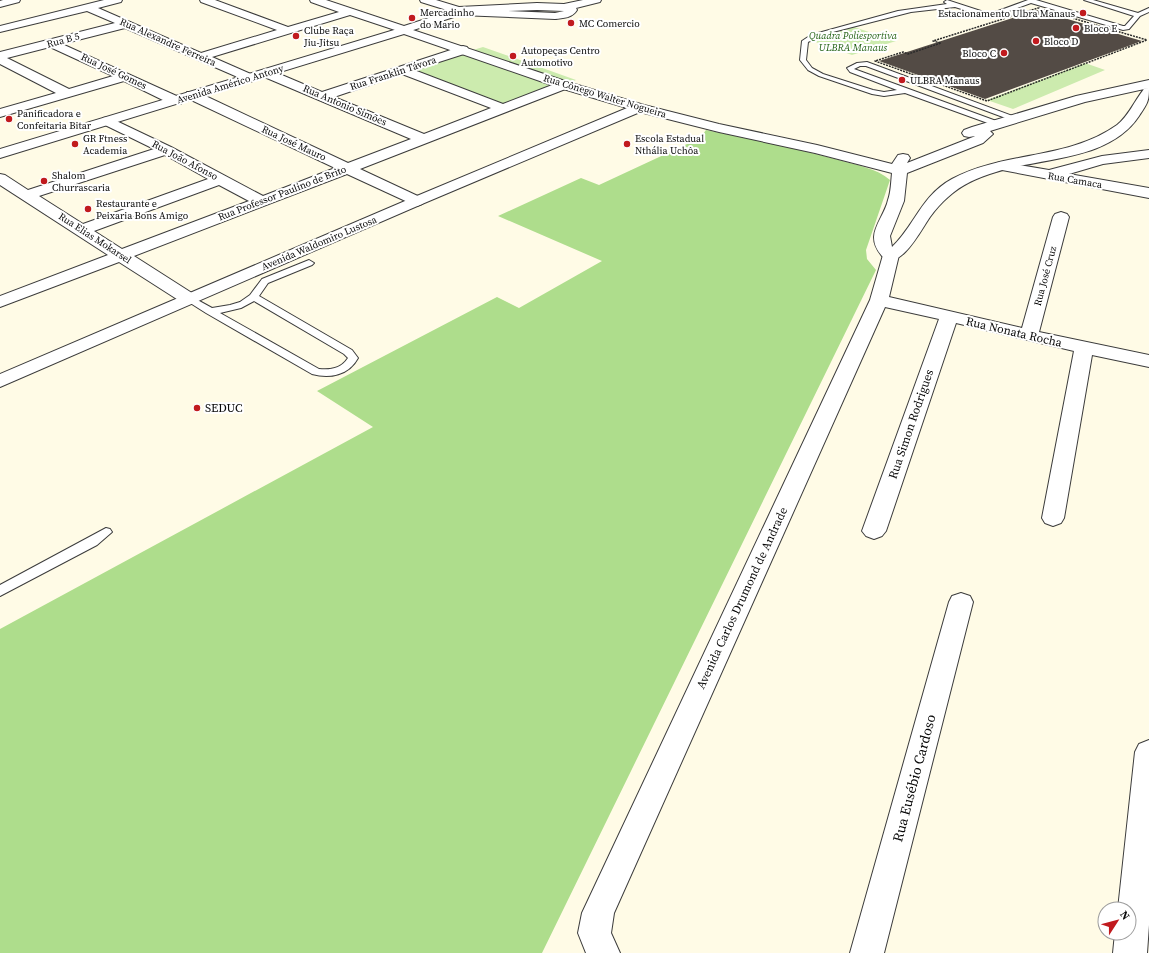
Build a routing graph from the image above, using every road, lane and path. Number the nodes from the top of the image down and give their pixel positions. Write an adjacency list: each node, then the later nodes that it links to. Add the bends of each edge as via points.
1 (15, 0): 10 (street)
2 (117, 0): 12 (street)
3 (205, 0): 20 (street)
4 (315, 0): 16 (street, Rua Cônego Walter Nogueira)
5 (425, 0): 13 (street)
6 (596, 0): 13 (street, via 567,7)
7 (942, 0): 11 (lane)
8 (1032, 0): 11 (lane, via 990,16); 17 (lane, via 1123,28 1127,28)
9 (1087, 0): 15 (lane)
10 (0, 3)
11 (954, 5): 32 (lane, via 908,10 825,32 805,41 803,60 810,69 877,94)
12 (87, 8): 18 (street, Rua Alexandre Ferreira); 19 (street)
13 (456, 8): 21 (street, Avenida Américo Antony)
14 (1149, 9): 15 (lane, via 1138,6); 17 (lane)
15 (1125, 11): 17 (lane)
16 (349, 12): 20 (street); 21 (street, Rua Cônego Walter Nogueira)
17 (1138, 15)
18 (126, 24): 22 (street, Rua B 5); 24 (street, Rua Alexandre Ferreira)
19 (0, 29)
20 (287, 30): 24 (street)
21 (404, 30): 23 (street, Rua Cônego Walter Nogueira); 27 (street, Avenida Américo Antony)
22 (51, 43): 25 (street, Rua B 5); 28 (street, Rua José Gomes)
23 (463, 50): 26 (street, Rua Franklin Távora); 31 (street, Rua Cônego Walter Nogueira)
24 (200, 57): 29 (street, Rua Alexandre Ferreira)
25 (0, 58): 34 (street)
26 (402, 70): 36 (street, Rua Franklin Távora); 39 (street)
27 (266, 73): 29 (street, Avenida Américo Antony); 36 (street, Rua Antonio Simões)
28 (126, 77): 34 (street); 37 (street, Rua José Gomes)
29 (249, 78): 35 (street, Avenida Américo Antony)
30 (1149, 84): 42 (street, via 1115,90)
31 (564, 85): 39 (street, Rua Professor Paulino de Brito); 40 (street, Rua Cônego Walter Nogueira)
32 (905, 91): 42 (lane, via 852,71 850,67 867,64); 44 (lane)
33 (1149, 92): 51 (street, via 1124,127 1111,136 1091,145)
34 (66, 93): 41 (street)
35 (192, 95): 37 (street, Avenida Américo Antony); 52 (street, Rua José Mauro)
36 (323, 96): 46 (street, Rua Antonio Simões)
37 (176, 101): 43 (street, Avenida Américo Antony)
38 (987, 102): 38 (path, via 988,101 1148,40 1038,8 933,41 940,44 875,61)
39 (502, 108): 46 (street, Rua Professor Paulino de Brito)
40 (639, 108): 53 (street, Rua Cônego Walter Nogueira, via 817,148); 60 (street, Avenida Waldomiro Lustosa)
41 (0, 113)
42 (1014, 118): 44 (street)
43 (108, 121): 47 (street, Avenida Américo Antony); 48 (street, Rua João Afonso)
44 (996, 124): 53 (street, via 977,130 986,134 985,137)
45 (0, 139): 47 (street)
46 (423, 139): 52 (street, Rua Professor Paulino de Brito)
47 (17, 149): 49 (street, Avenida Américo Antony)
48 (166, 150): 56 (street, Rua João Afonso); 58 (street)
49 (0, 154)
50 (1149, 154): 54 (street, via 1102,160)
51 (1002, 166): 54 (street, Rua Camaca); 64 (street, via 949,188 930,206 905,243)
52 (348, 168): 59 (street, Rua Professor Paulino de Brito); 60 (street, Rua José Mauro)
53 (900, 171): 64 (street, via 896,201 882,236 884,248)
54 (1048, 175): 57 (street, Rua Camaca)
55 (0, 178): 58 (street, Rua Elias Mokarsel)
56 (220, 179): 59 (street, Rua João Afonso); 62 (street)
57 (1149, 193)
58 (27, 195): 62 (street, Rua Elias Mokarsel)
59 (261, 201): 63 (street, Rua Professor Paulino de Brito)
60 (417, 201): 68 (street, Avenida Waldomiro Lustosa)
61 (1062, 216): 72 (street, Rua José Cruz)
62 (81, 230): 63 (street, Rua Elias Mokarsel)
63 (122, 256): 67 (street, Rua Professor Paulino de Brito); 68 (street, Rua Elias Mokarsel)
64 (891, 256): 69 (street, Avenida Carlos Drumond de Andrade)
65 (309, 263): 66 (lane, via 265,281)
66 (254, 297): 70 (lane, via 237,307); 70 (lane, via 348,352 353,358 350,365 341,371 327,374 316,372)
67 (2, 298)
68 (189, 299): 70 (lane); 75 (street, Avenida Waldomiro Lustosa)
69 (878, 300): 71 (street, Rua Nonata Rocha); 82 (street, Avenida Carlos Drumond de Andrade, via 598,913 594,928)
70 (209, 311)
71 (949, 317): 72 (street, Rua Nonata Rocha); 77 (street, Rua Simon Rodrigues)
72 (1029, 335): 73 (street, Rua Nonata Rocha)
73 (1084, 348): 74 (street, Rua Nonata Rocha); 76 (street)
74 (1149, 361)
75 (0, 381)
76 (1053, 518)
77 (874, 531)
78 (106, 532): 79 (lane)
79 (0, 591)
80 (961, 602): 83 (street, Rua Eusébio Cardoso)
81 (1149, 752): 84 (street)
82 (599, 946)
83 (867, 953)
84 (1130, 953)

